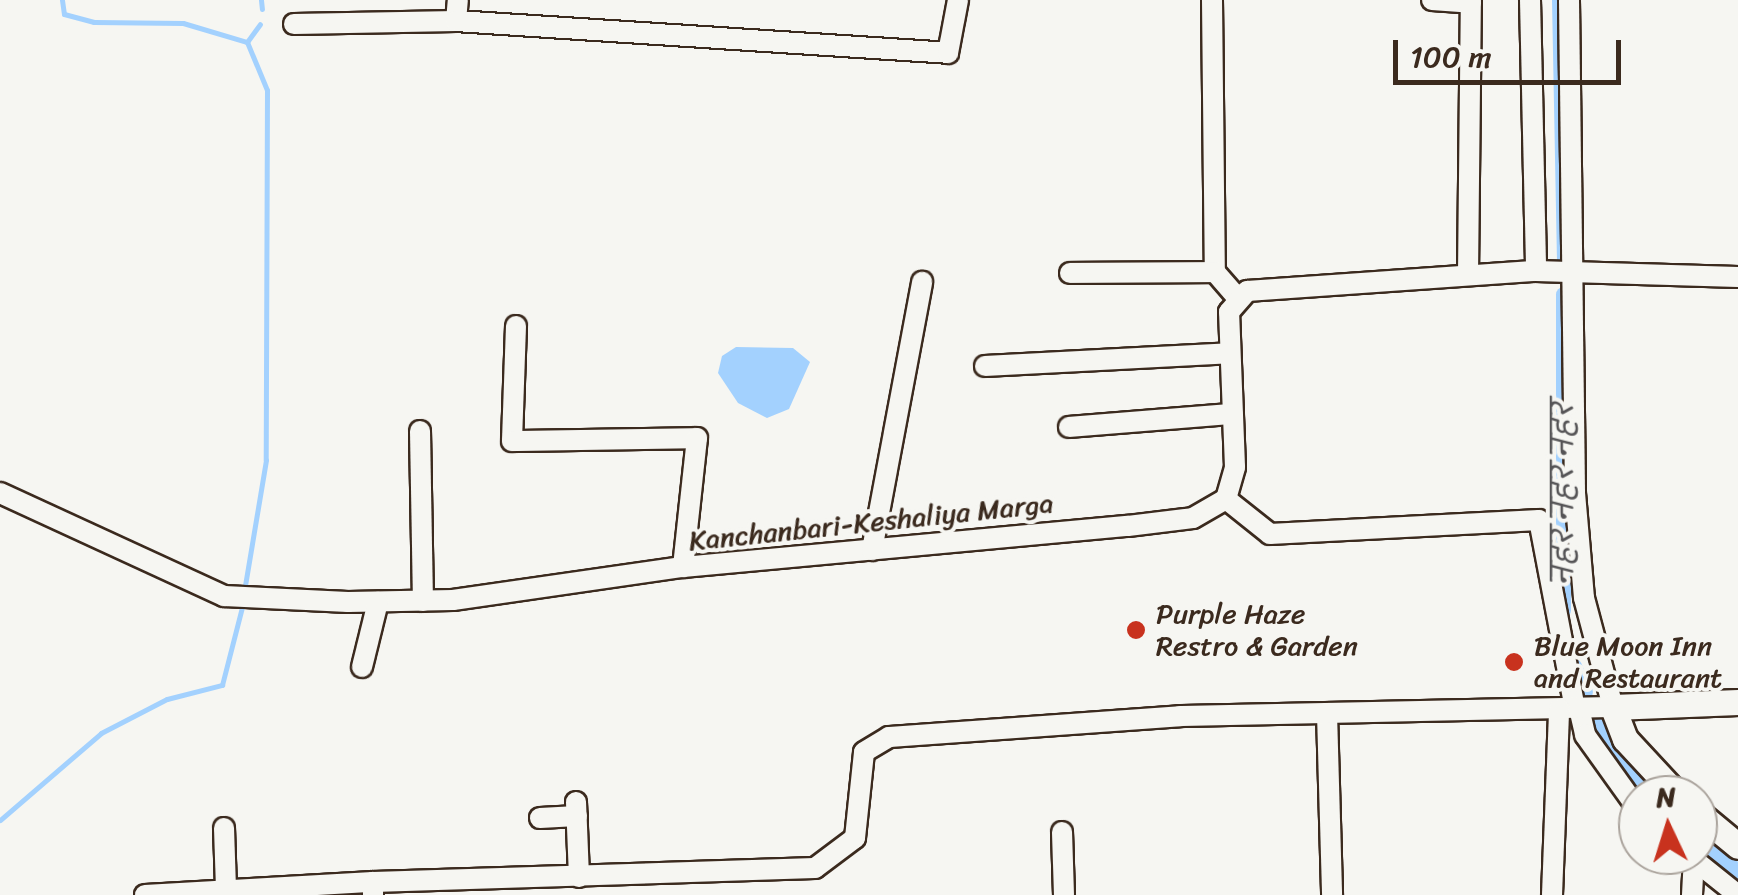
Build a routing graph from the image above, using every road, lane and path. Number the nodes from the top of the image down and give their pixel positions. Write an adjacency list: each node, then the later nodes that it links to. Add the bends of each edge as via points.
1 (958, 0): 7 (street, via 948,53)
2 (1212, 0): 11 (street)
3 (1432, 0): 6 (street)
4 (1530, 0): 9 (street)
5 (1569, 0): 10 (street)
6 (1471, 2): 13 (street)
7 (457, 11): 8 (street)
8 (294, 24)
9 (1541, 271): 10 (street); 13 (street)
10 (1573, 271): 14 (street); 31 (street, via 1581,562)
11 (1215, 272): 12 (street); 16 (street)
12 (1070, 274)
13 (1468, 274): 16 (street, via 1263,286)
14 (1738, 277)
15 (922, 282): 25 (street)
16 (1237, 298): 18 (street, via 1228,312)
17 (516, 326): 26 (street, via 512,441 697,438)
18 (1229, 353): 19 (street); 20 (street)
19 (985, 366)
20 (1232, 414): 21 (street); 24 (street, via 1235,468)
21 (1070, 428)
22 (420, 432): 27 (street)
23 (0, 493): 28 (street, Kanchanbari-Keshaliya Marga, via 224,596)
24 (1226, 499): 25 (street, Kanchanbari-Keshaliya Marga, via 1193,518); 32 (street, via 1270,534 1539,520)
25 (872, 550): 26 (street, Kanchanbari-Keshaliya Marga)
26 (683, 567): 27 (street, Kanchanbari-Keshaliya Marga)
27 (423, 601): 28 (street, Kanchanbari-Keshaliya Marga)
28 (378, 602): 29 (street)
29 (362, 667)
30 (1738, 702): 31 (main road)
31 (1613, 707): 32 (street); 34 (main road, via 1625,738)
32 (1571, 708): 33 (street); 35 (street); 48 (street)
33 (1327, 713): 42 (street, via 1180,716 889,738 864,752 855,838 815,868); 47 (street)
34 (1659, 775)
35 (1618, 781)
36 (540, 818): 42 (street, via 576,809)
37 (224, 828): 43 (street)
38 (1718, 830): 40 (main road)
39 (1062, 832): 46 (street)
40 (1738, 846)
41 (1713, 875): 49 (street)
42 (579, 877): 44 (street)
43 (226, 888): 44 (street); 45 (street)
44 (373, 888)
45 (145, 895)
46 (1064, 895)
47 (1332, 895)
48 (1552, 895)
49 (1738, 895)

